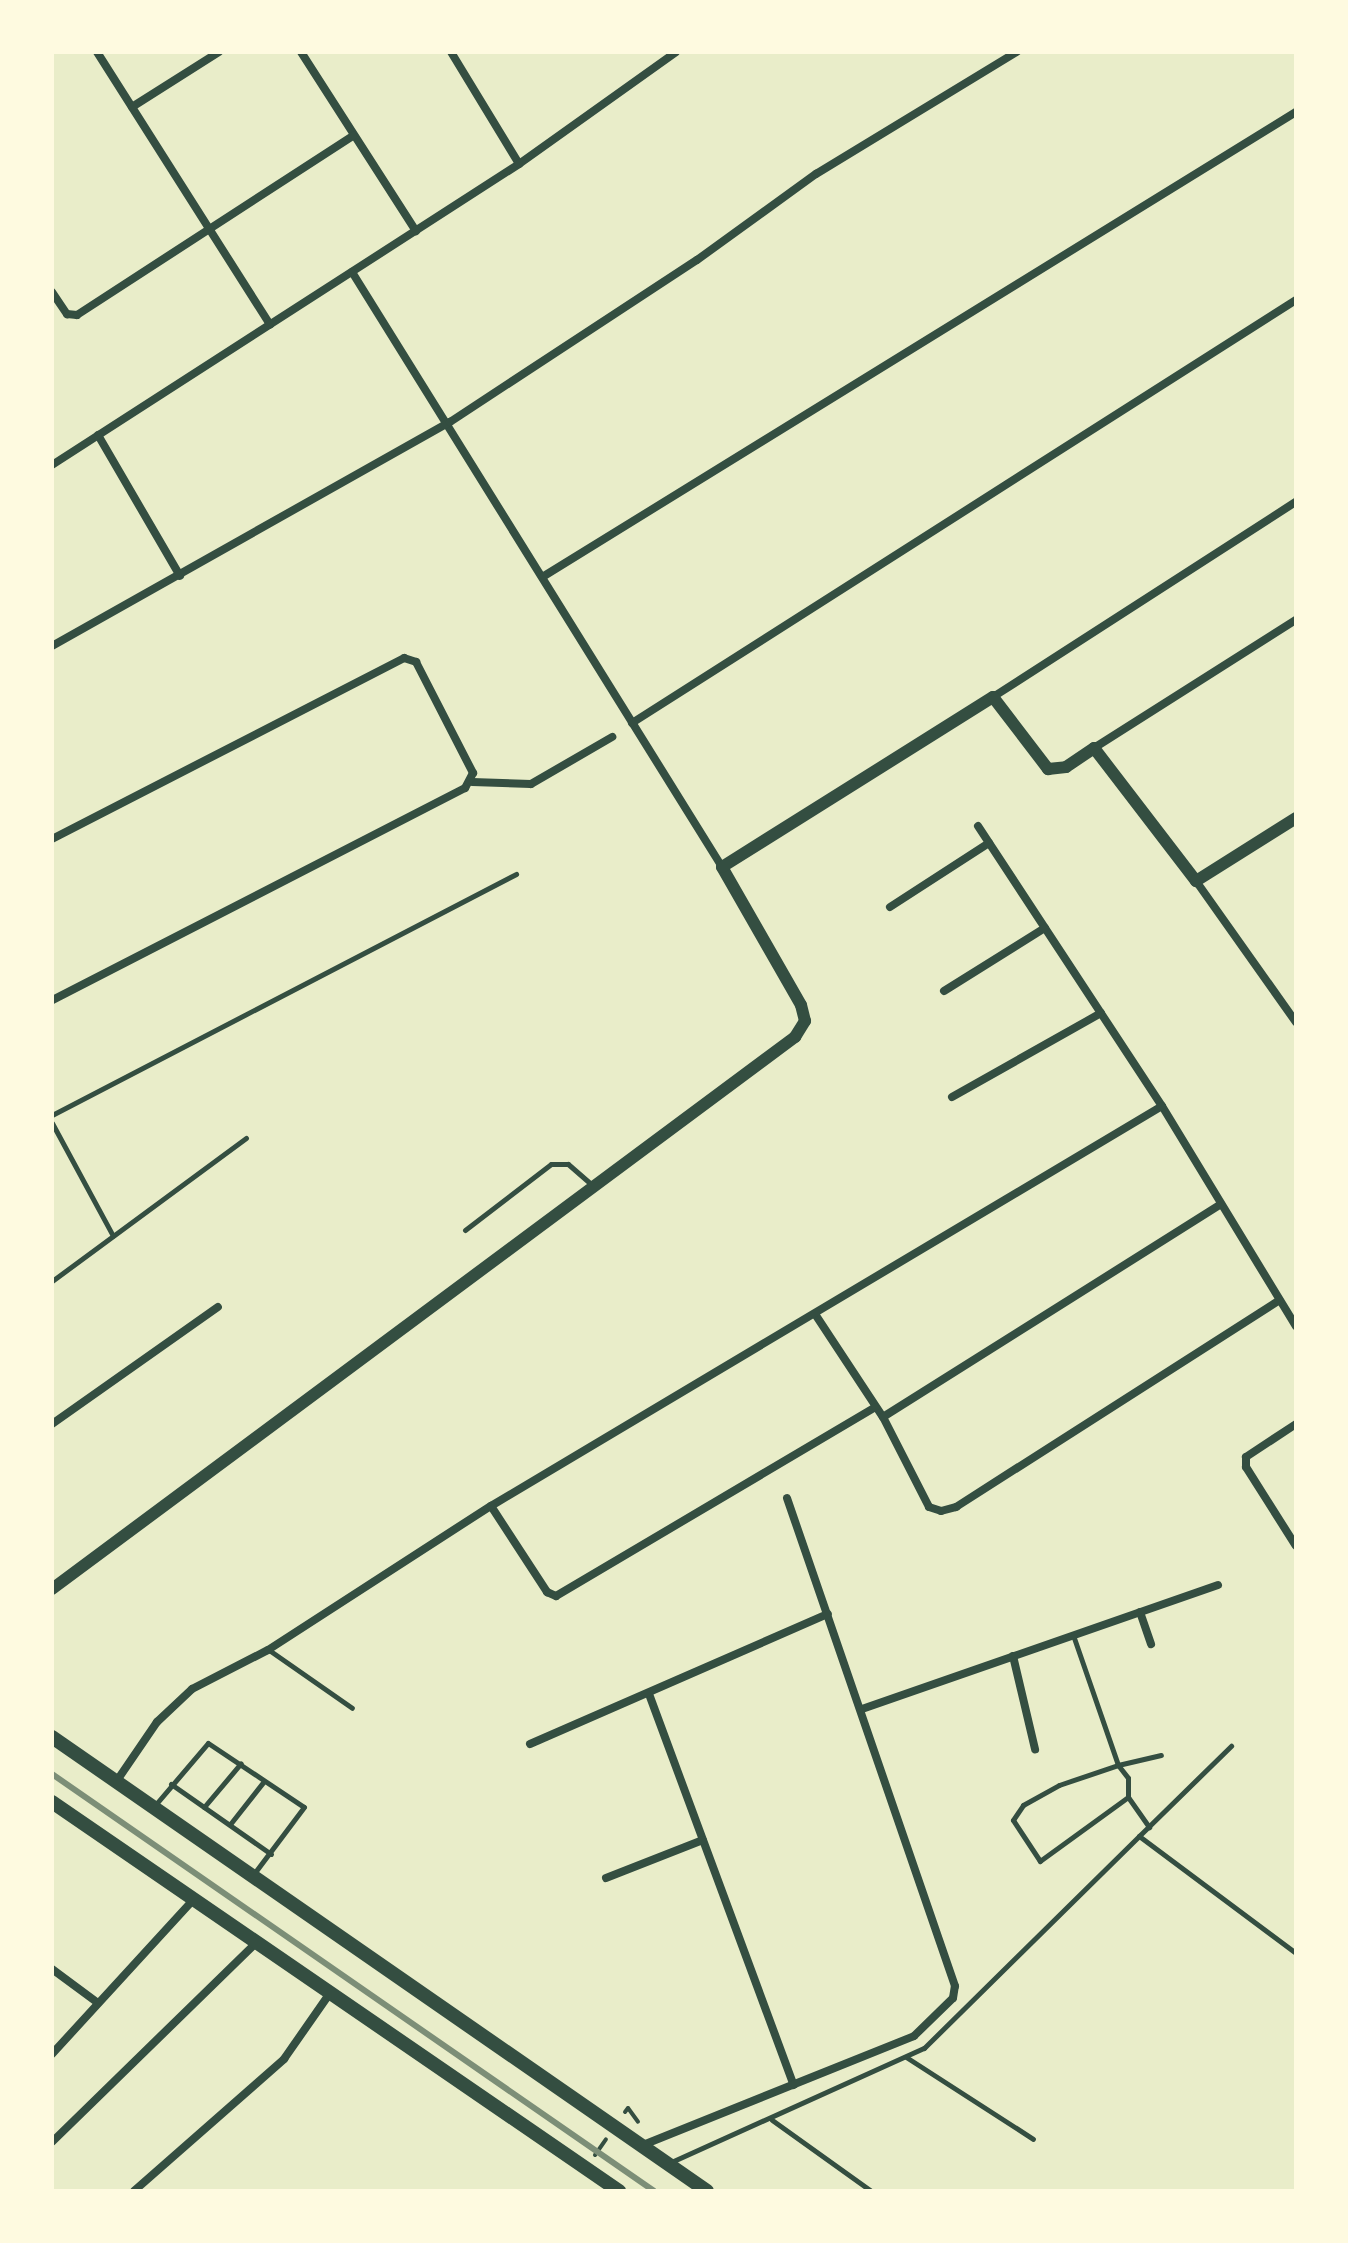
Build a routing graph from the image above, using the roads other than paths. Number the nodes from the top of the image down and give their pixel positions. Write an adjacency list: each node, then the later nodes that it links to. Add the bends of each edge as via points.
1 (97, 52): 7 (street)
2 (219, 52): 7 (street)
3 (301, 52): 9 (street)
4 (451, 52): 10 (street)
5 (676, 52): 10 (street)
6 (1017, 52): 17 (street, via 816,174)
7 (132, 107): 11 (street)
8 (1296, 112): 22 (street)
9 (353, 136): 11 (street); 12 (street)
10 (519, 164): 12 (street)
11 (209, 230): 14 (street, via 77,315 67,314); 16 (street)
12 (416, 231): 13 (street)
13 (352, 272): 16 (street); 17 (street)
14 (52, 292)
15 (1296, 300): 26 (street)
16 (270, 325): 18 (street)
17 (450, 422): 21 (street); 22 (street)
18 (98, 435): 19 (street); 21 (street)
19 (52, 465)
20 (1296, 502): 25 (street)
21 (180, 576): 24 (street)
22 (544, 576): 26 (street)
23 (1296, 620): 28 (street)
24 (52, 646)
25 (993, 697): 28 (street, via 1048,769 1066,767); 34 (street)
26 (632, 723): 34 (street)
27 (612, 737): 29 (street, via 531,784)
28 (1094, 748): 36 (street)
29 (472, 782): 32 (street, via 473,773 416,662 404,658); 40 (street)
30 (1296, 818): 36 (street)
31 (978, 826): 33 (street)
32 (52, 839)
33 (989, 843): 37 (street); 38 (street)
34 (722, 867): 48 (street, via 801,1005 805,1021 795,1037)
35 (516, 874): 45 (lane)
36 (1196, 881): 42 (street)
37 (890, 907)
38 (1045, 928): 39 (street); 41 (street)
39 (944, 991)
40 (52, 1000)
41 (1101, 1013): 43 (street); 44 (street)
42 (1296, 1022)
43 (952, 1097)
44 (1162, 1106): 49 (street); 55 (street)
45 (52, 1115)
46 (52, 1123): 51 (lane)
47 (246, 1138): 51 (lane)
48 (593, 1186): 50 (lane, via 568,1164 551,1164); 65 (street)
49 (1219, 1205): 53 (street); 58 (street)
50 (465, 1230)
51 (113, 1236): 52 (lane)
52 (52, 1281)
53 (1280, 1300): 56 (street); 58 (street, via 956,1507 929,1507)
54 (218, 1307): 59 (street)
55 (815, 1314): 57 (street); 62 (street)
56 (1296, 1326)
57 (875, 1407): 58 (street); 62 (street, via 556,1596 547,1592)
58 (883, 1417)
59 (52, 1424)
60 (1296, 1424): 63 (street, via 1246,1457 1246,1467)
61 (787, 1498): 67 (street)
62 (491, 1506): 70 (street)
63 (1296, 1546)
64 (1218, 1585): 66 (street)
65 (52, 1589)
66 (1140, 1612): 68 (street); 69 (street)
67 (828, 1614): 72 (street); 74 (street)
68 (1073, 1635): 71 (street); 81 (lane)
69 (1151, 1644)
70 (268, 1650): 73 (lane); 83 (street, via 192,1689 157,1722)
71 (1013, 1656): 74 (street); 78 (street)
72 (649, 1694): 76 (street); 92 (street)
73 (352, 1708)
74 (862, 1709): 104 (street, via 955,1986 946,2006 914,2036)
75 (52, 1737): 83 (main road)
76 (530, 1744)
77 (1231, 1746): 90 (lane)
78 (1035, 1749)
79 (1161, 1755): 81 (lane)
80 (241, 1763): 82 (lane); 84 (lane, via 208,1743); 87 (lane)
81 (1118, 1765): 85 (lane, via 1128,1778); 85 (lane, via 1059,1785 1023,1805 1013,1820 1040,1861)
82 (264, 1781): 89 (lane); 93 (lane, via 304,1809)
83 (116, 1782): 88 (main road)
84 (171, 1784): 87 (lane); 88 (lane)
85 (1128, 1797): 90 (lane)
86 (52, 1802): 96 (main road)
87 (204, 1807): 89 (lane)
88 (153, 1808): 94 (main road)
89 (231, 1823): 93 (lane)
90 (1149, 1827): 91 (lane)
91 (1139, 1836): 98 (lane); 103 (lane, via 924,2048)
92 (703, 1840): 95 (street); 104 (street)
93 (271, 1854): 94 (lane)
94 (253, 1875): 108 (main road)
95 (606, 1878)
96 (194, 1899): 97 (main road); 101 (street)
97 (258, 1942): 100 (main road); 107 (street)
98 (1296, 1953)
99 (52, 1969): 101 (street)
100 (330, 1993): 110 (street, via 284,2059); 111 (main road)
101 (98, 2003): 102 (street)
102 (52, 2054)
103 (906, 2057): 105 (lane); 106 (lane)
104 (794, 2085): 108 (street)
105 (771, 2120): 109 (lane); 113 (lane)
106 (1033, 2139)
107 (52, 2142)
108 (643, 2145): 109 (main road)
109 (668, 2163): 112 (main road)
110 (134, 2191)
111 (619, 2191)
112 (707, 2191)
113 (871, 2191)

